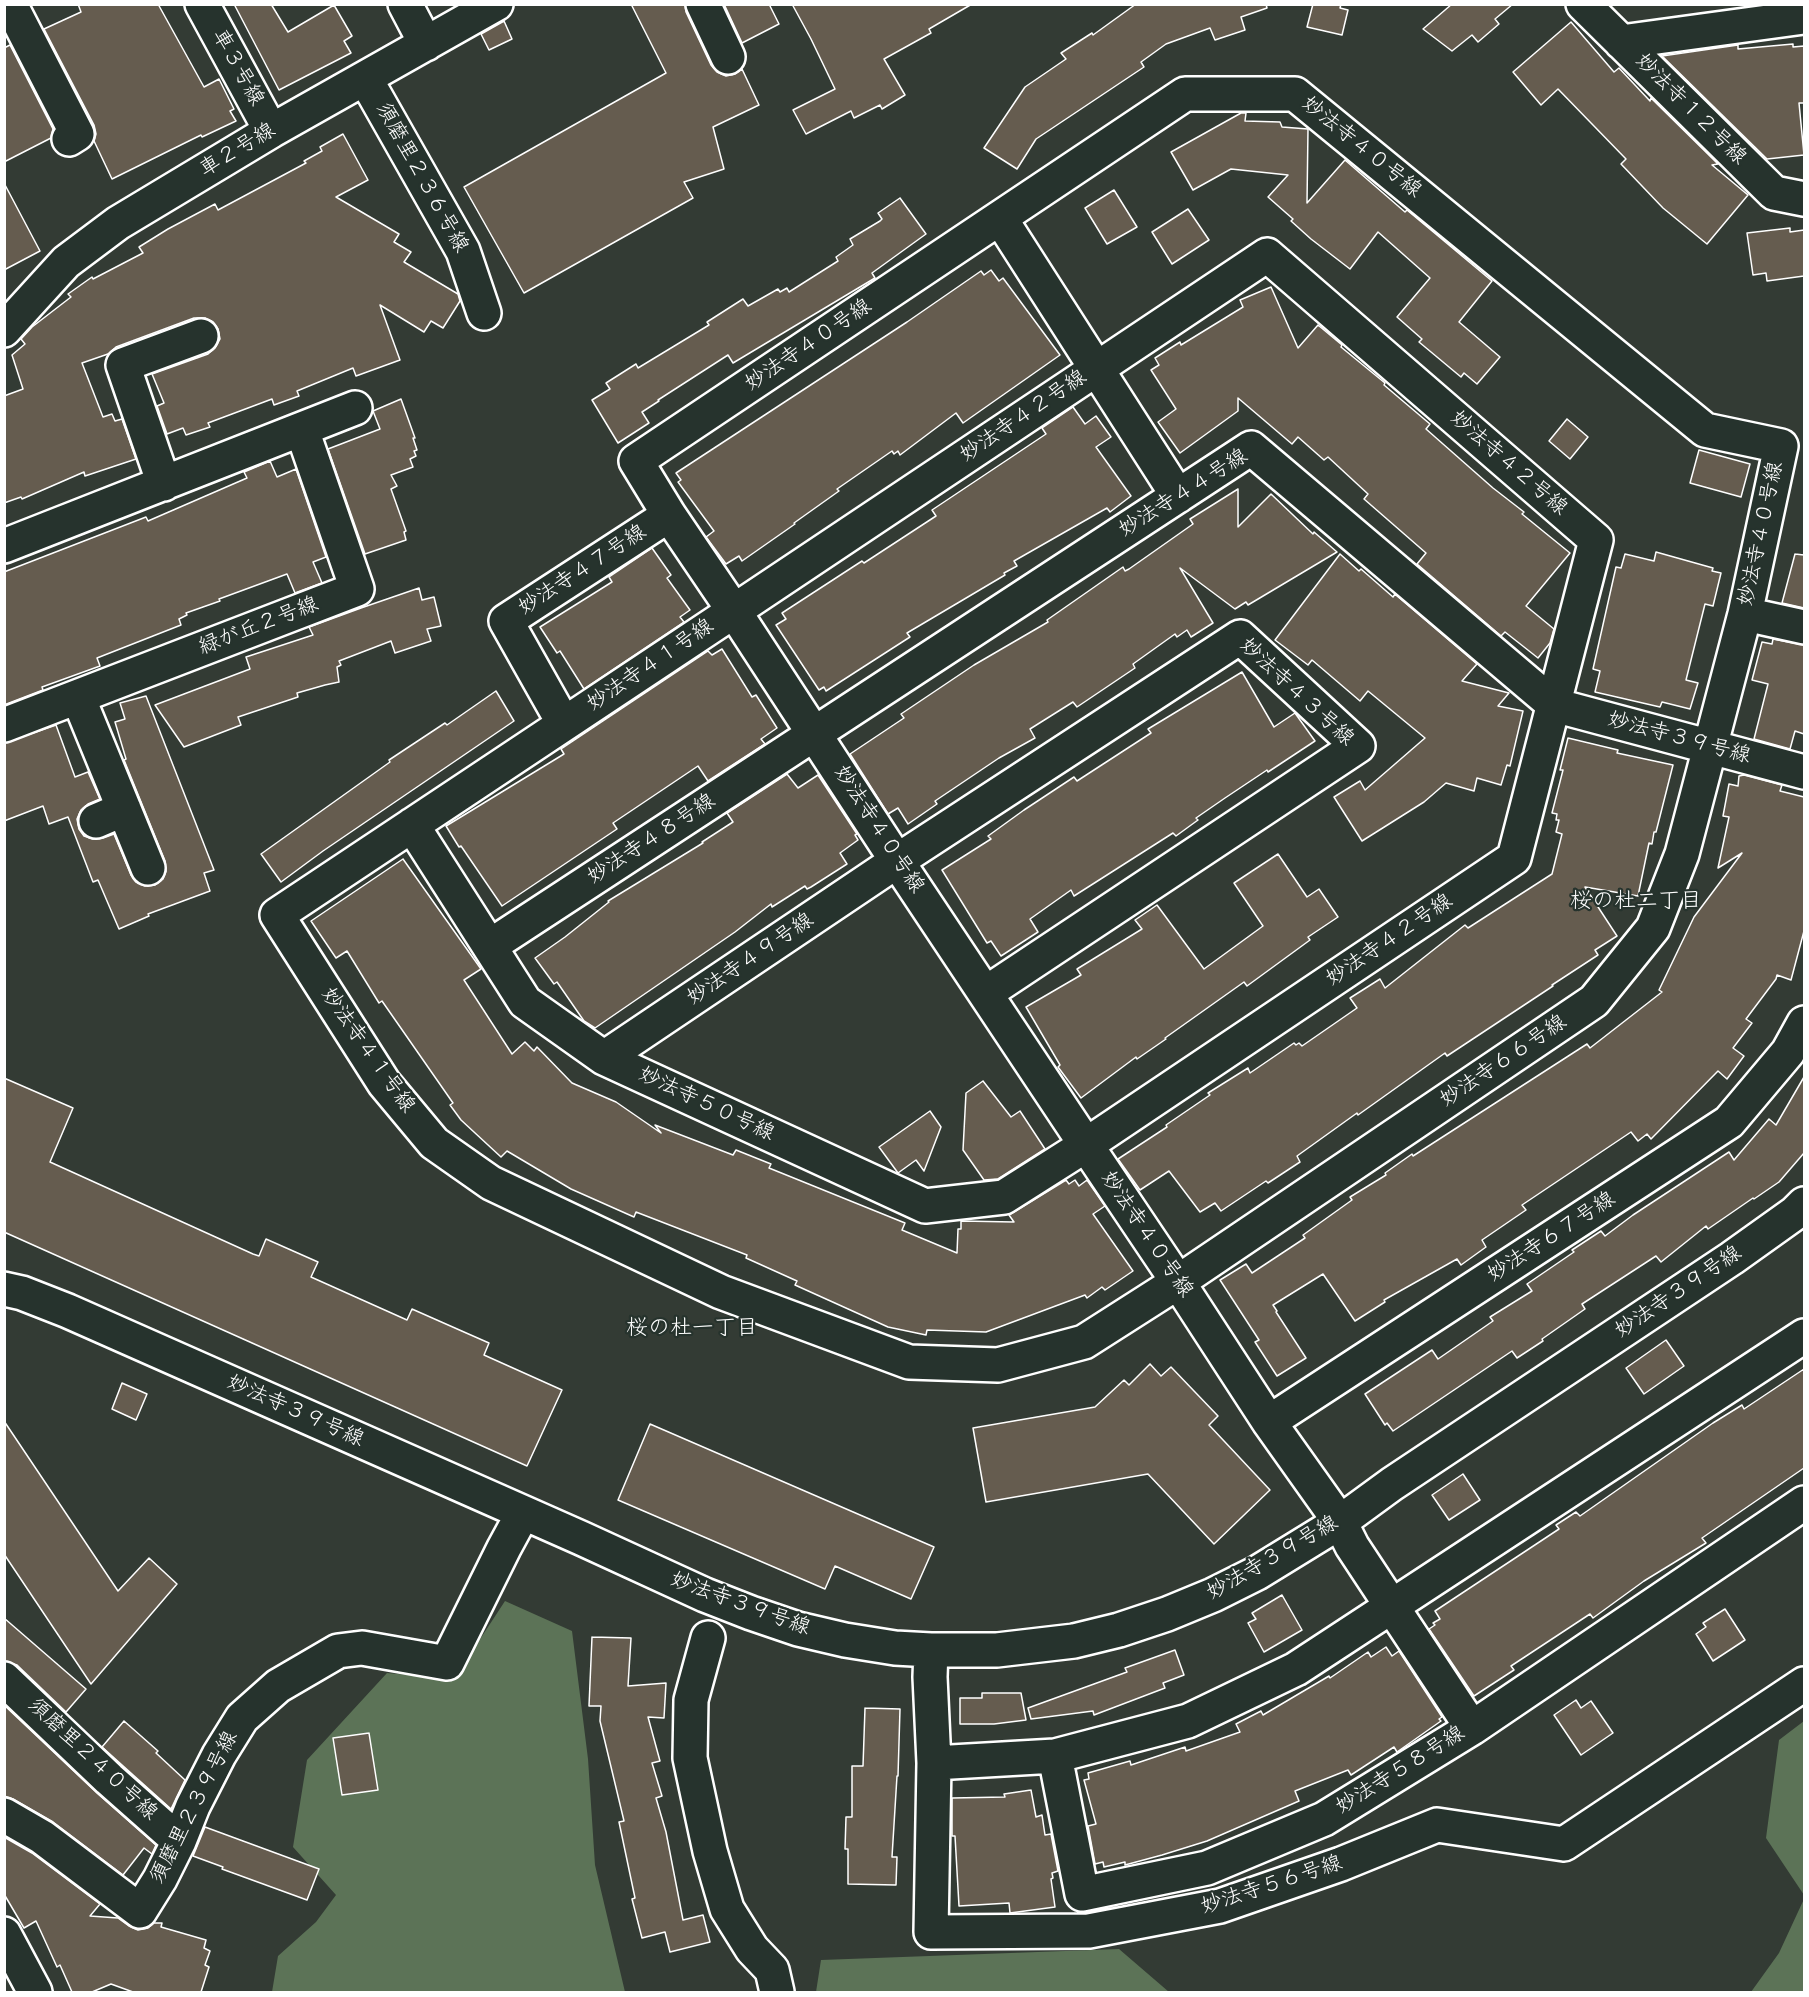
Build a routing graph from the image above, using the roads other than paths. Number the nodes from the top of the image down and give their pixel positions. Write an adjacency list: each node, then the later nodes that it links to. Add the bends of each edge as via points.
1 (10, 4): 7 (street); 14 (street, via 77,134)
2 (202, 4): 13 (street, 車３号線)
3 (405, 4): 10 (street)
4 (496, 4): 10 (street, 車２号線)
5 (703, 4): 11 (street)
6 (1583, 4): 9 (street, 妙法寺１２号線)
7 (4, 7)
8 (1804, 17): 9 (street)
9 (1621, 42): 15 (street, 妙法寺１２号線, via 1774,194)
10 (426, 44): 12 (street, 車２号線)
11 (728, 57)
12 (365, 78): 13 (street, 車２号線); 17 (street, 須磨里２３６号線, via 463,251)
13 (272, 131): 18 (street, 車２号線, via 118,223 66,262)
14 (69, 139)
15 (1804, 199)
16 (1000, 218): 20 (street); 25 (street, 妙法寺４０号線, via 636,461); 28 (street, 妙法寺４０号線, via 1185,94 1295,94 1705,430 1781,446)
17 (484, 312)
18 (4, 330)
19 (201, 336): 23 (street, via 123,365)
20 (1098, 368): 24 (street); 27 (street, 妙法寺４２号線); 31 (street, 妙法寺４２号線, via 1267,255 1596,540)
21 (355, 408): 22 (street)
22 (302, 430): 23 (street); 30 (street, 緑が丘２号線, via 357,589)
23 (164, 484): 26 (street)
24 (1178, 496): 31 (street, 妙法寺４４号線, via 1251,448); 34 (street, 妙法寺４４号線)
25 (669, 515): 27 (street, 妙法寺４０号線); 32 (street, 妙法寺４７号線, via 506,621)
26 (4, 546)
27 (734, 611): 32 (street, 妙法寺４１号線); 34 (street, 妙法寺４０号線)
28 (1745, 614): 29 (street); 35 (street, 妙法寺４０号線)
29 (1804, 627)
30 (78, 697): 33 (street, 緑が丘２号線); 39 (street, via 110,815)
31 (1554, 705): 35 (street, 妙法寺３９号線); 44 (street, 妙法寺４２号線, via 1514,858)
32 (564, 724): 37 (street, 妙法寺４１号線)
33 (4, 725)
34 (814, 733): 38 (street, 妙法寺４０号線); 40 (street, 妙法寺４８号線)
35 (1709, 747): 36 (street, 妙法寺３９号線); 46 (street, 妙法寺６６号線, via 1682,855 1653,928 1594,1001)
36 (1804, 772)
37 (412, 825): 40 (street, 妙法寺５０号線); 46 (street, 妙法寺４１号線, via 277,915 384,1083 434,1143 491,1183 721,1292 909,1362 998,1365 1084,1342)
38 (897, 861): 41 (street, 妙法寺４０号線); 41 (street, 妙法寺４３号線, via 1240,637 1358,746); 43 (street, 妙法寺４９号線)
39 (148, 868)
40 (490, 946): 43 (street, 妙法寺５０号線, via 525,1002)
41 (986, 993): 44 (street, 妙法寺４０号線)
42 (1804, 1023): 49 (street, 妙法寺６７号線, via 1788,1052 1729,1122)
43 (604, 1058): 44 (street, 妙法寺５０号線, via 925,1206 1004,1197)
44 (1086, 1145): 46 (street, 妙法寺４０号線)
45 (1804, 1204): 52 (street, 妙法寺３９号線, via 1748,1247)
46 (1178, 1282): 49 (street, 妙法寺４０号線)
47 (4, 1289): 51 (street, 妙法寺３９号線, via 68,1311)
48 (1804, 1336): 53 (street)
49 (1269, 1422): 52 (street, 妙法寺４０号線)
50 (1804, 1503): 58 (street, 妙法寺５８号線)
51 (523, 1513): 55 (street, 妙法寺３９号線, via 705,1595 798,1629 895,1648); 62 (street, 須磨里２３９号線, via 447,1663 362,1648 338,1651 278,1686 242,1718 219,1755)
52 (1340, 1522): 53 (street, 妙法寺４０号線); 55 (street, 妙法寺３９号線, via 1213,1595 1119,1630 1026,1647)
53 (1392, 1607): 58 (street, 妙法寺４０号線); 59 (street, via 1296,1669 1188,1721)
54 (708, 1638): 65 (street, via 691,1700 690,1758 727,1909 752,1949 772,1970)
55 (931, 1650): 60 (street, 妙法寺５６号線)
56 (4, 1679): 62 (street, 須磨里２４０号線)
57 (1804, 1684): 60 (street, 妙法寺５６号線, via 1564,1844 1437,1825 1220,1906 1089,1931 930,1932)
58 (1472, 1728): 59 (street, 妙法寺５８号線, via 1324,1819 1208,1868 1082,1894)
59 (1055, 1756): 60 (street)
60 (934, 1763)
61 (4, 1815): 62 (street, 須磨里２３９号線, via 42,1837 140,1911)
62 (179, 1841)
63 (4, 1934): 64 (street)
64 (35, 1992)
65 (777, 1992)

